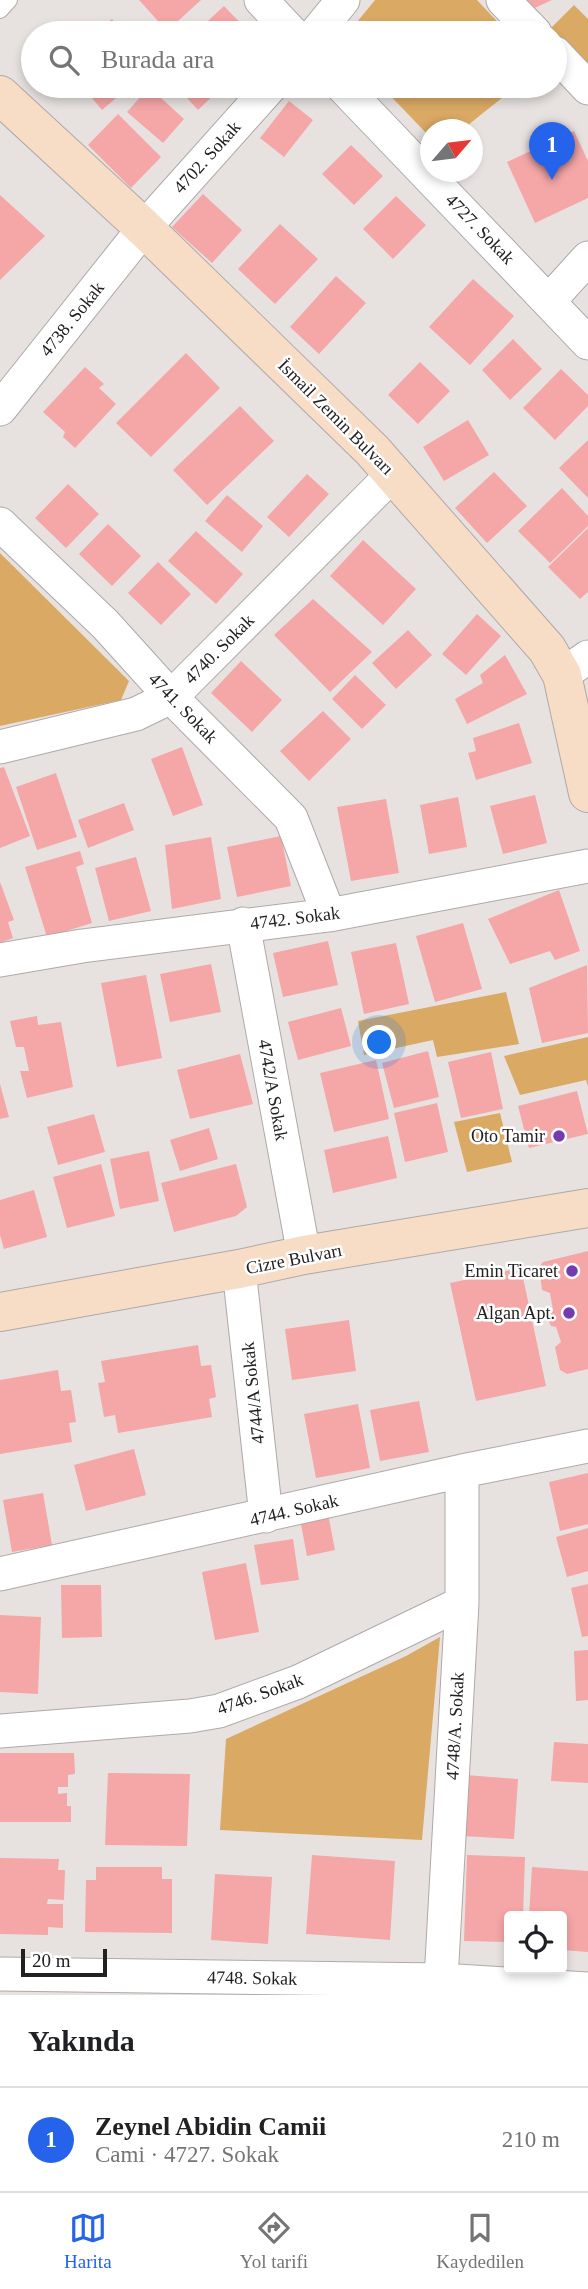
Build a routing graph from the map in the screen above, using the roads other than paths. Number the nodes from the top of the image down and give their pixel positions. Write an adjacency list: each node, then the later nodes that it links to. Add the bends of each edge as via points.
1 (9, 0): 5 (lane)
2 (261, 0): 6 (street)
3 (343, 0): 7 (street)
4 (503, 0): 8 (street)
5 (0, 10)
6 (281, 21)
7 (326, 21)
8 (523, 21)
9 (567, 66): 10 (street)
10 (588, 88)
11 (0, 95): 14 (main road, İsmail Zemin Bulvarı)
12 (260, 98): 14 (street, 4702. Sokak)
13 (354, 98): 16 (street, 4727. Sokak)
14 (144, 228): 18 (street, 4738. Sokak); 19 (main road, İsmail Zemin Bulvarı)
15 (588, 258): 16 (street)
16 (550, 301): 17 (street, 4727. Sokak)
17 (588, 342)
18 (0, 409)
19 (393, 474): 21 (main road, İsmail Zemin Bulvarı, via 547,649); 22 (street, 4740. Sokak)
20 (0, 524): 22 (street, 4741. Sokak, via 105,624)
21 (575, 666): 24 (main road, İsmail Zemin Bulvarı)
22 (171, 697): 23 (street, 4740. Sokak, via 136,714); 26 (street, 4741. Sokak, via 291,818)
23 (0, 747)
24 (588, 793)
25 (588, 866): 26 (street, 4742. Sokak)
26 (329, 915): 27 (street, 4742. Sokak)
27 (243, 924): 28 (street, 4742. Sokak); 30 (street, 4742/A Sokak)
28 (0, 960)
29 (588, 1208): 30 (main road, Cizre Bulvarı)
30 (304, 1255): 31 (main road, Cizre Bulvarı)
31 (239, 1269): 32 (main road, Cizre Bulvarı); 35 (street, 4744/A Sokak)
32 (0, 1312)
33 (588, 1446): 34 (street, 4744. Sokak)
34 (463, 1471): 35 (street, 4744. Sokak); 37 (street, 4748/A. Sokak)
35 (266, 1516): 36 (street, 4744. Sokak)
36 (0, 1574)
37 (463, 1603): 38 (street, 4746. Sokak, via 298,1682 219,1711); 40 (street, 4748/A. Sokak)
38 (0, 1731)
39 (0, 1974): 40 (street, 4748. Sokak)
40 (441, 1980): 41 (street, 4748. Sokak)
41 (588, 1989)

